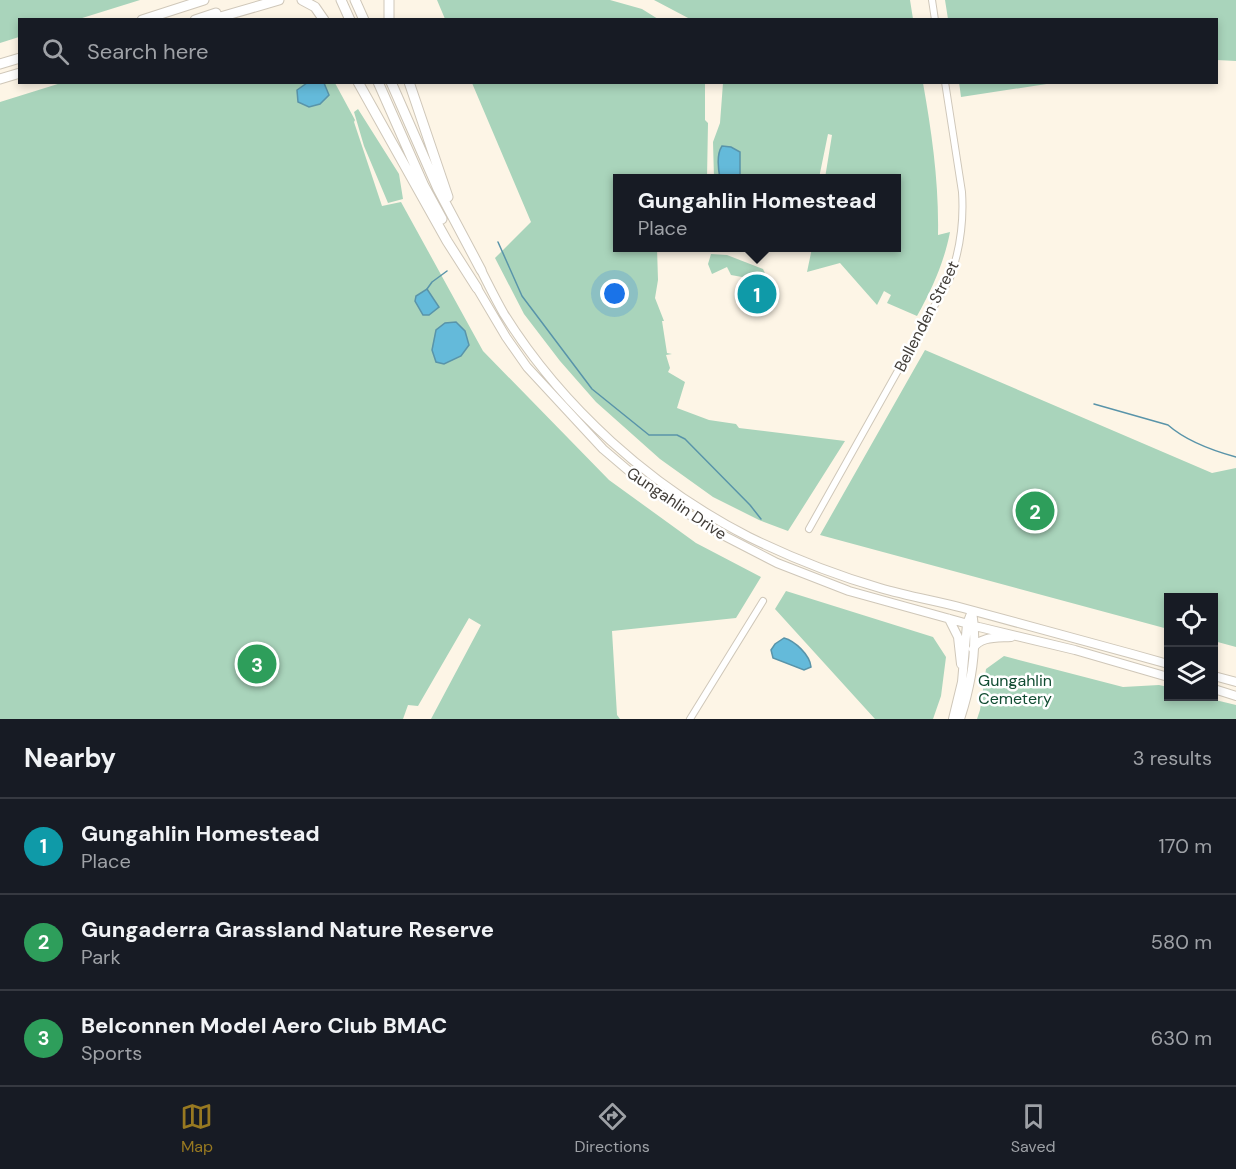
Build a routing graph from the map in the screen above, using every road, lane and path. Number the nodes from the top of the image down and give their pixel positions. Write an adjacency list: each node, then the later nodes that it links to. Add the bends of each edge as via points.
1 (204, 0): 10 (highway)
2 (258, 0): 11 (highway)
3 (279, 0): 12 (highway)
4 (302, 0): 13 (highway)
5 (315, 0): 14 (highway)
6 (341, 0): 15 (highway)
7 (355, 0): 16 (highway)
8 (389, 0): 17 (highway)
9 (932, 0): 18 (street)
10 (148, 18)
11 (201, 18)
12 (217, 18)
13 (322, 18)
14 (323, 18)
15 (349, 18)
16 (363, 18)
17 (389, 18)
18 (935, 18)
19 (18, 59): 20 (highway)
20 (0, 64)
21 (18, 74): 22 (highway)
22 (0, 79)
23 (359, 84): 30 (highway)
24 (379, 84): 30 (highway, Gungahlin Drive, via 424,186)
25 (392, 84): 28 (highway, Gungahlin Drive)
26 (410, 84): 28 (highway)
27 (945, 84): 31 (street, Bellenden Street, via 962,192 958,255 950,278)
28 (470, 250): 29 (highway, Gungahlin Drive)
29 (481, 270): 33 (main road, Gungahlin Drive, via 520,337 571,400 648,472 696,506 800,560 875,587)
30 (477, 288): 34 (main road, Gungahlin Drive, via 534,375 603,449 650,489 713,531 777,563 849,591)
31 (809, 529)
32 (763, 601): 45 (street)
33 (972, 611): 35 (main road); 38 (main road, Gungahlin Drive)
34 (949, 619): 35 (main road, Gungahlin Drive); 42 (main road, via 959,644)
35 (970, 624): 36 (main road, Gungahlin Drive); 37 (main road); 42 (main road)
36 (1018, 636): 37 (main road, via 983,640); 39 (main road, Gungahlin Drive)
37 (973, 650): 47 (main road)
38 (1164, 663)
39 (1164, 676)
40 (1218, 677): 41 (main road)
41 (1236, 682)
42 (961, 689): 46 (main road)
43 (1218, 690): 44 (main road)
44 (1236, 696)
45 (690, 719)
46 (953, 719)
47 (960, 719)

